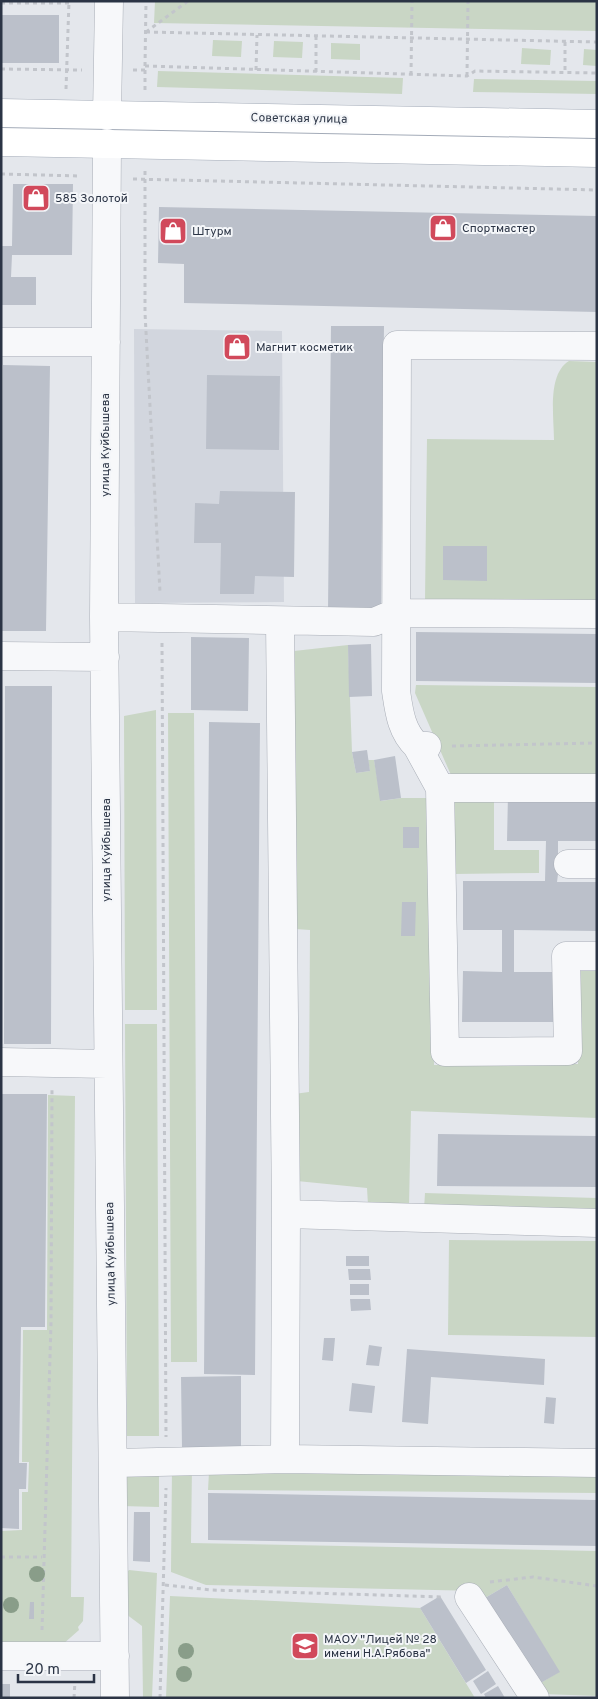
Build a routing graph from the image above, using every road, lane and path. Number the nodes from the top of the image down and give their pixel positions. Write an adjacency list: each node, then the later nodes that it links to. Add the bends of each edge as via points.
1 (109, 1): 17 (street, улица Куйбышева)
2 (146, 1): 8 (path)
3 (188, 1): 8 (path)
4 (412, 1): 11 (path)
5 (468, 1): 12 (path)
6 (1, 3): 7 (path)
7 (68, 3)
8 (146, 32): 9 (path); 15 (path)
9 (257, 35): 10 (path); 18 (path)
10 (316, 36): 11 (path); 19 (path)
11 (412, 39): 12 (path); 22 (path)
12 (467, 40): 13 (path); 23 (path)
13 (565, 42): 14 (path); 20 (path)
14 (597, 42)
15 (145, 66): 18 (path); 26 (path)
16 (1, 70): 17 (path)
17 (108, 70): 25 (street, улица Куйбышева)
18 (256, 70): 19 (path)
19 (316, 72): 22 (path)
20 (565, 72): 21 (path); 23 (path, via 476,71)
21 (597, 73)
22 (411, 75): 23 (path)
23 (467, 76)
24 (1, 113): 25 (main road, Советская улица)
25 (107, 116): 26 (main road, Советская улица); 29 (main road, улица Куйбышева)
26 (144, 116): 27 (main road, Советская улица)
27 (597, 124)
28 (1, 142): 29 (main road)
29 (107, 143): 30 (main road); 33 (street, улица Куйбышева)
30 (145, 143): 31 (main road); 34 (path)
31 (597, 153)
32 (1, 174): 33 (path)
33 (106, 178): 34 (path); 37 (street, улица Куйбышева)
34 (145, 180): 35 (path); 42 (path, via 145,313)
35 (597, 190)
36 (1, 342): 37 (street)
37 (106, 342): 41 (street, улица Куйбышева)
38 (597, 346): 39 (street, via 397,345)
39 (395, 613): 40 (street); 43 (street, via 374,622); 47 (street, via 399,711 410,740)
40 (597, 614)
41 (104, 617): 42 (street); 45 (street, улица Куйбышева)
42 (162, 618): 43 (street); 59 (path)
43 (280, 621): 56 (street)
44 (1, 656): 45 (street)
45 (105, 657): 55 (street, улица Куйбышева)
46 (597, 743): 47 (path)
47 (422, 746): 48 (street)
48 (440, 788): 49 (street); 52 (street, via 445,1052 568,1051 566,956)
49 (597, 788)
50 (568, 864): 51 (street)
51 (597, 864)
52 (597, 956)
53 (1, 1062): 54 (street)
54 (52, 1064): 55 (street); 63 (path, via 52,1323)
55 (107, 1064): 60 (street, улица Куйбышева)
56 (286, 1214): 57 (street); 58 (street)
57 (597, 1223)
58 (285, 1459): 59 (street); 61 (street)
59 (166, 1460): 60 (street); 64 (path)
60 (114, 1463): 69 (street, улица Куйбышева)
61 (597, 1463)
62 (1, 1557): 63 (path)
63 (42, 1557): 68 (path)
64 (165, 1585): 66 (path, via 212,1590); 71 (path)
65 (597, 1586): 66 (path, via 524,1578 491,1581)
66 (469, 1597): 72 (street)
67 (1, 1656): 68 (street)
68 (42, 1656): 69 (street)
69 (115, 1656): 70 (street, улица Куйбышева)
70 (115, 1698)
71 (160, 1698)
72 (534, 1698)

